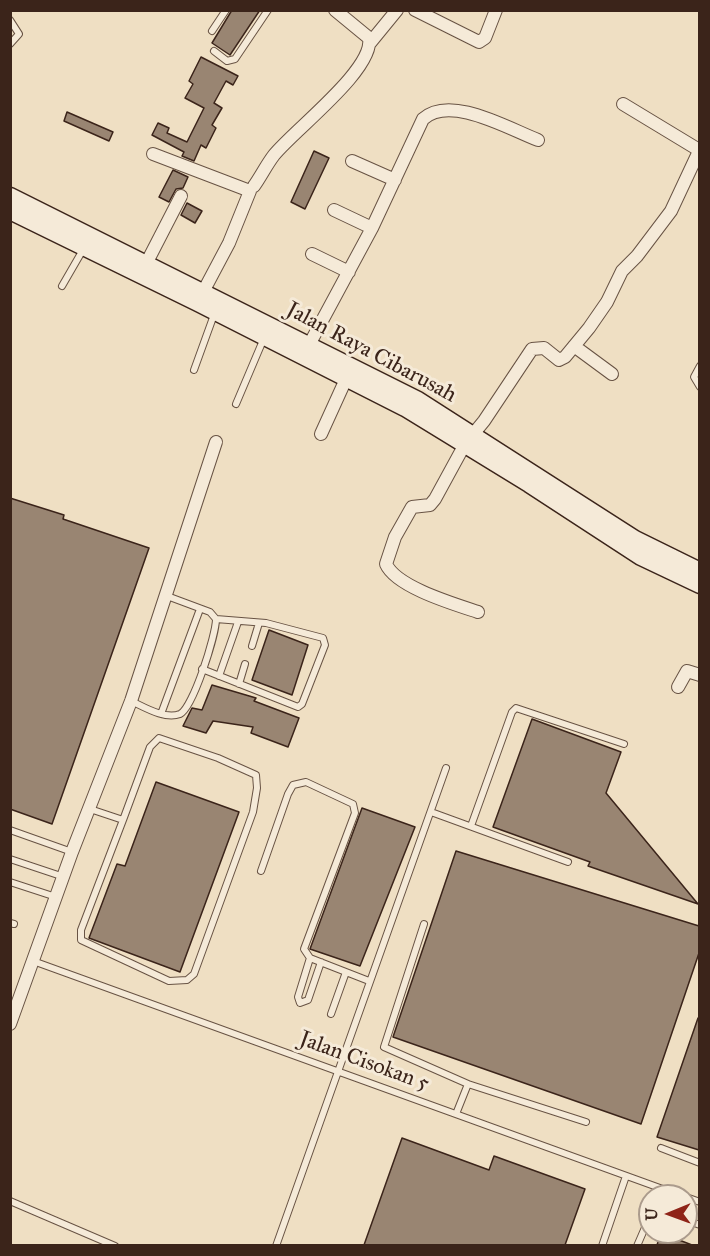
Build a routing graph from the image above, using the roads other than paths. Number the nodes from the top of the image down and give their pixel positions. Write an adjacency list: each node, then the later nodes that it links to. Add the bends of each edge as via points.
1 (226, 10): 8 (lane)
2 (268, 10): 11 (lane, via 235,59 227,61)
3 (335, 10): 9 (street, via 364,32)
4 (397, 10): 9 (street)
5 (415, 10): 6 (street, via 479,42 485,38)
6 (496, 10)
7 (10, 20): 10 (lane, via 19,34)
8 (212, 31)
9 (370, 43): 18 (street, via 348,82 274,155)
10 (10, 44)
11 (214, 51)
12 (623, 104): 14 (street)
13 (538, 140): 17 (street, via 478,116 438,110 423,119)
14 (699, 150): 33 (street, via 671,211 622,271 603,309)
15 (153, 154): 29 (street, via 250,191)
16 (352, 161): 17 (street)
17 (395, 180): 23 (street)
18 (254, 186)
19 (10, 196): 26 (street, Jalan Raya Cibarusah)
20 (181, 196): 26 (street)
21 (334, 210): 23 (street)
22 (10, 211): 24 (street, Jalan Raya Cibarusah)
23 (372, 228): 27 (street)
24 (84, 247): 28 (lane); 29 (street, Jalan Raya Cibarusah)
25 (312, 254): 27 (street)
26 (146, 264): 29 (street, Jalan Raya Cibarusah)
27 (349, 272): 32 (street)
28 (62, 286)
29 (201, 297): 30 (street, Jalan Raya Cibarusah); 32 (street, Jalan Raya Cibarusah)
30 (215, 312): 31 (street, Jalan Raya Cibarusah); 35 (lane)
31 (265, 337): 37 (street, Jalan Raya Cibarusah); 39 (lane)
32 (309, 345): 41 (street, Jalan Raya Cibarusah, via 418,400)
33 (574, 346): 36 (street); 41 (street, via 559,360 544,348 532,349)
34 (699, 366): 38 (lane, via 694,377)
35 (194, 370)
36 (612, 374)
37 (346, 379): 40 (street); 41 (street, Jalan Raya Cibarusah)
38 (699, 387)
39 (236, 404)
40 (321, 434)
41 (470, 439): 43 (street, Jalan Raya Cibarusah, via 635,539); 44 (street, Jalan Raya Cibarusah, via 641,557); 47 (street, via 430,505 412,507 405,516 386,564 393,576)
42 (216, 442): 45 (street)
43 (699, 571)
44 (699, 585)
45 (167, 596): 46 (lane); 58 (street)
46 (200, 609): 48 (lane); 59 (lane)
47 (478, 612)
48 (216, 619): 49 (lane); 53 (lane)
49 (238, 622): 50 (lane); 55 (lane)
50 (259, 623): 51 (lane); 56 (lane, via 322,638 325,645 298,707)
51 (252, 646)
52 (245, 664): 56 (lane)
53 (202, 669): 55 (lane); 59 (lane, via 186,710 176,715)
54 (699, 675): 57 (street, via 687,671)
55 (219, 676): 56 (lane)
56 (239, 684)
57 (678, 687)
58 (130, 701): 59 (lane); 62 (street)
59 (161, 714)
60 (624, 744): 65 (lane, via 516,708)
61 (446, 768): 63 (lane)
62 (90, 809): 64 (lane); 67 (street)
63 (431, 812): 65 (lane); 79 (lane)
64 (123, 820): 64 (lane, via 150,747 159,738 256,775 253,812 194,974 187,980 169,981 81,940 81,930)
65 (471, 826): 69 (lane)
66 (10, 830): 67 (lane)
67 (72, 852): 71 (street)
68 (10, 859): 71 (lane)
69 (568, 862)
70 (261, 871): 75 (lane, via 293,785 306,783 352,804 354,813 304,949)
71 (64, 877): 73 (street)
72 (10, 882): 73 (lane)
73 (56, 897): 76 (street)
74 (424, 924): 83 (lane, via 384,1047)
75 (310, 958): 77 (lane); 77 (lane, via 298,997 300,1003 308,1000)
76 (33, 961): 81 (street); 82 (lane, Jalan Cisokan 5)
77 (321, 962): 78 (lane)
78 (346, 972): 79 (lane); 80 (lane)
79 (369, 981): 82 (lane)
80 (331, 1014)
81 (10, 1024)
82 (338, 1072): 84 (lane, Jalan Cisokan 5); 92 (lane)
83 (468, 1084): 84 (lane); 85 (lane)
84 (456, 1114): 88 (lane, Jalan Cisokan 5)
85 (586, 1122)
86 (661, 1148): 87 (lane)
87 (699, 1163)
88 (626, 1176): 89 (lane, Jalan Cisokan 5); 93 (lane)
89 (648, 1184)
90 (10, 1202): 91 (lane)
91 (115, 1245)
92 (276, 1245)
93 (602, 1245)

